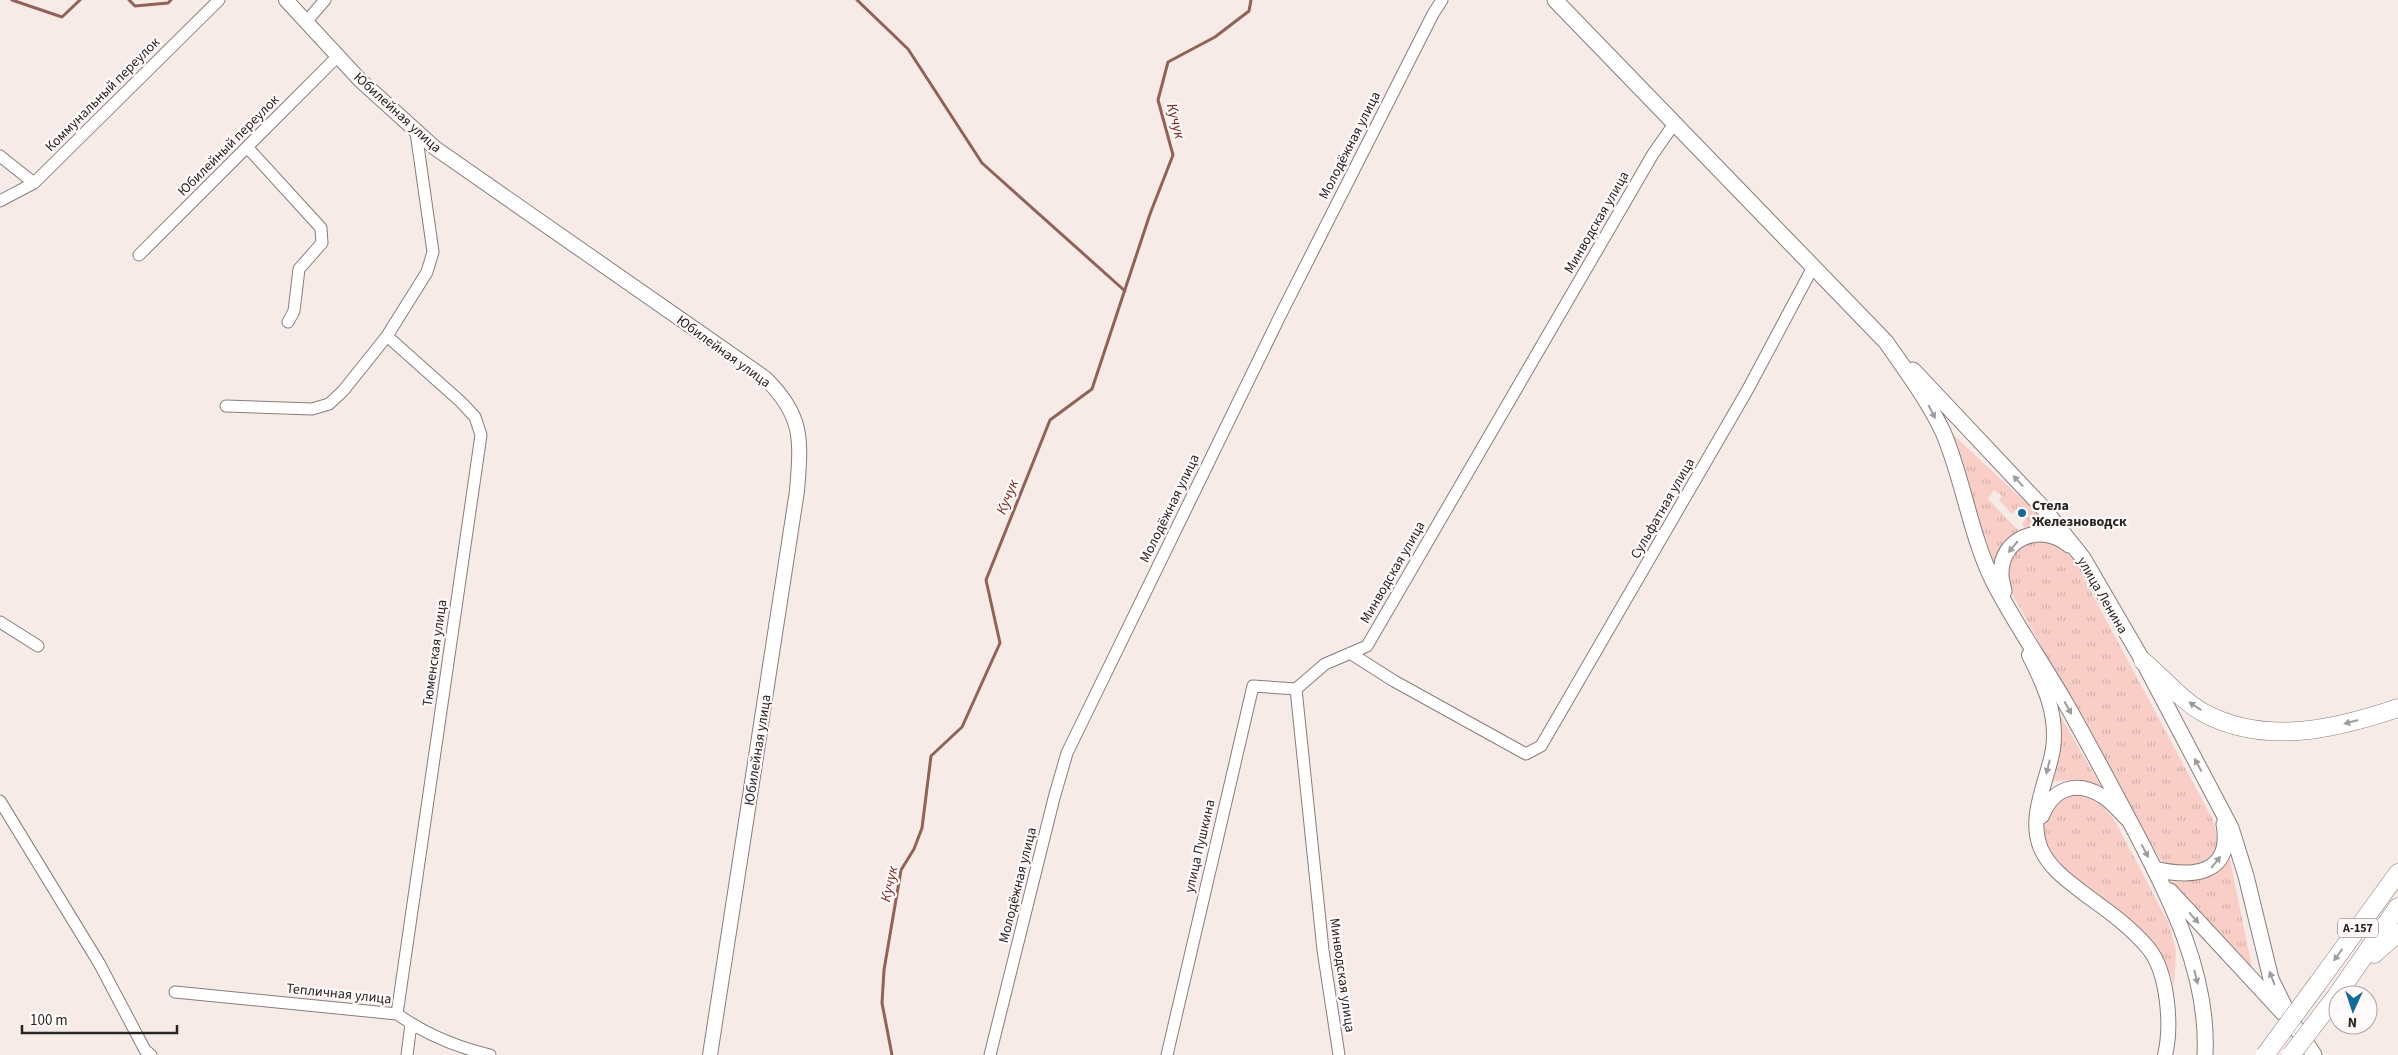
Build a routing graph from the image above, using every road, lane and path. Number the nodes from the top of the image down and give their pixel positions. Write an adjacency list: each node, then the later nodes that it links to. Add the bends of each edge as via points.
1 (219, 0): 12 (street, Коммунальный переулок)
2 (286, 0): 6 (street, Юбилейная улица)
3 (325, 0): 6 (street)
4 (1442, 0): 47 (street, Молодёжная улица, via 1281,314 1067,753)
5 (1555, 0): 8 (main road)
6 (306, 22): 7 (street, Юбилейная улица)
7 (338, 56): 9 (street, Юбилейная улица); 10 (street, Юбилейный переулок)
8 (1674, 124): 15 (main road); 24 (street, Минводская улица, via 1653,154 1367,646)
9 (416, 132): 17 (street, via 433,252 427,272); 46 (street, Юбилейная улица, via 765,378 783,396 794,416 799,436 797,490)
10 (247, 147): 14 (street, Юбилейный переулок); 16 (street, via 321,228 322,243 299,269 294,311)
11 (0, 156): 12 (street)
12 (34, 183): 13 (street, Коммунальный переулок)
13 (0, 202)
14 (139, 255)
15 (1813, 267): 18 (main road); 24 (street, Сульфатная улица, via 1748,389 1541,746 1526,754)
16 (288, 322)
17 (387, 336): 19 (street, via 343,392 328,404 312,408); 40 (street, Тюменская улица, via 461,402 475,417 481,435)
18 (1886, 342): 20 (main road, улица Ленина, one-way to 18, via 2044,509); 21 (main road, one-way to 21, via 1930,406 1944,434 1982,553)
19 (226, 406)
20 (2083, 558): 21 (main road, one-way to 21, via 2061,539 2047,533 2026,535 2012,546 2004,561 2001,575); 25 (main road, улица Ленина)
21 (2007, 606): 30 (main road, one-way to 30, via 2065,702); 31 (street, one-way to 31, via 2052,707 2053,748 2036,814)
22 (0, 622): 23 (street)
23 (38, 646)
24 (1350, 653): 26 (street, Минводская улица, via 1325,664)
25 (2143, 661): 27 (main road, one-way to 25, via 2318,731 2284,732 2230,724 2184,699); 29 (main road, улица Ленина, one-way to 25)
26 (1296, 689): 48 (street, улица Пушкина, via 1253,686); 49 (street, Минводская улица, via 1323,950)
27 (2398, 708)
28 (0, 801): 43 (street, via 99,963 145,1050)
29 (2220, 808): 33 (main road, one-way to 29, via 2193,875 2210,869 2221,856 2226,842); 41 (main road, one-way to 29, via 2271,979 2240,851)
30 (2130, 823): 31 (street, via 2104,797 2087,789 2070,787 2047,802); 33 (main road, one-way to 33)
31 (2038, 831): 50 (street, via 2041,848 2060,874 2128,927 2150,950 2161,973 2168,1009)
32 (2398, 874): 52 (main road, А-157, one-way to 52, bridge)
33 (2158, 876): 41 (main road, one-way to 41, via 2228,956); 51 (main road, one-way to 51, via 2187,943 2199,992 2206,1038)
34 (2398, 907): 36 (main road, А-157)
35 (2398, 932): 37 (main road)
36 (2344, 985)
37 (2346, 985)
38 (175, 992): 40 (street, Тепличная улица)
39 (2328, 1007): 53 (main road, А-157, bridge)
40 (397, 1014): 42 (street, Тепличная улица)
41 (2292, 1022): 54 (main road)
42 (411, 1024): 44 (street); 45 (street, Тепличная улица, via 462,1048)
43 (152, 1055)
44 (407, 1055)
45 (490, 1055)
46 (710, 1055)
47 (990, 1055)
48 (1167, 1055)
49 (1339, 1055)
50 (2165, 1055)
51 (2205, 1055)
52 (2264, 1055)
53 (2291, 1055)
54 (2314, 1055)

